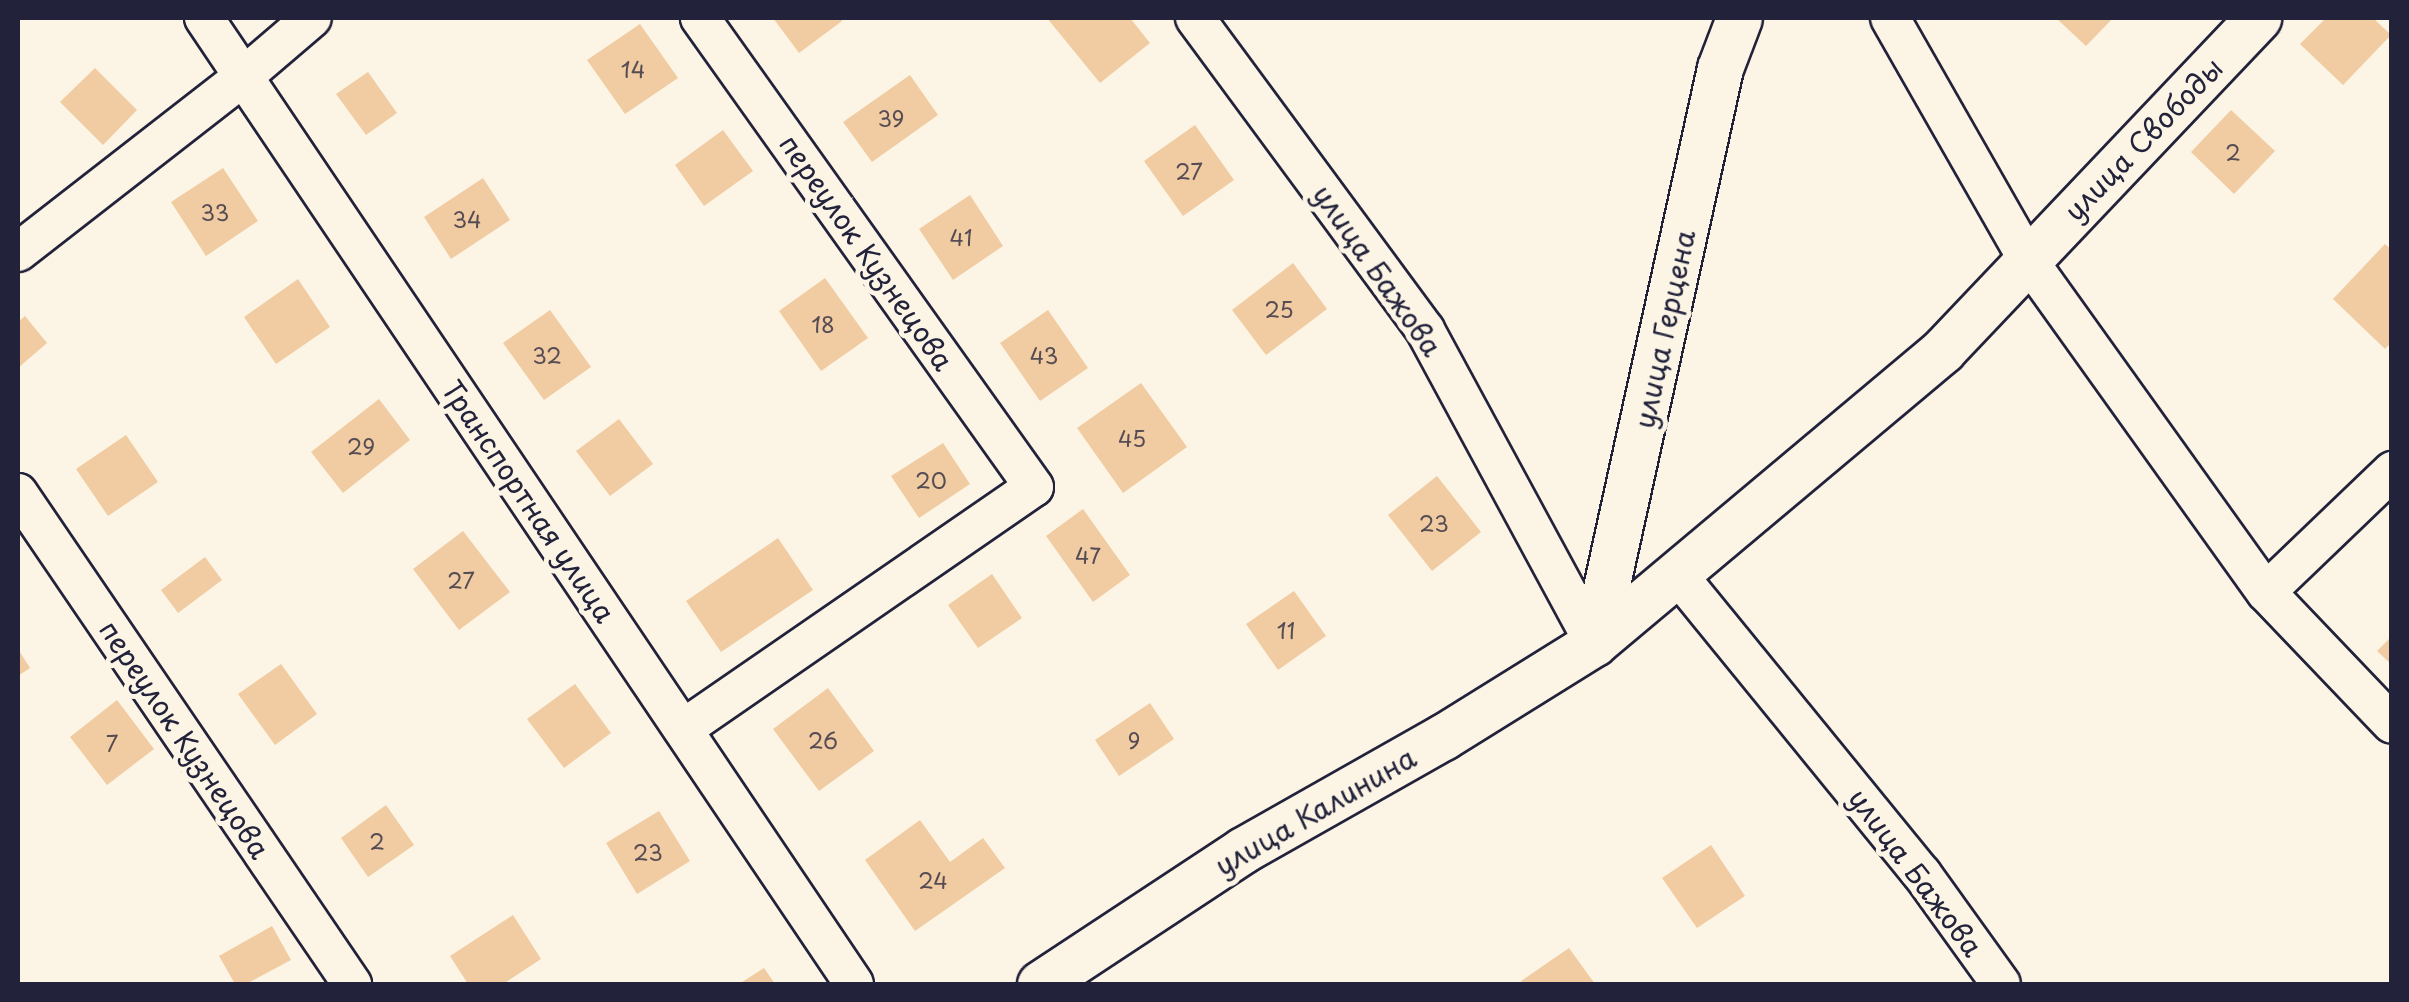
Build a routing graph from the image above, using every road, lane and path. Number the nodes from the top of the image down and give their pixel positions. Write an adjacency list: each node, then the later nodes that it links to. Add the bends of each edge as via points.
1 (204, 18): 8 (street, Транспортная улица)
2 (312, 18): 8 (street)
3 (700, 18): 17 (street, переулок Кузнецова, via 1034,487)
4 (1195, 18): 15 (street, улица Бажова, via 1426,330)
5 (1740, 18): 15 (street, улица Герцена, via 1720,68)
6 (1890, 18): 10 (street)
7 (2258, 18): 10 (street, улица Свободы)
8 (244, 76): 9 (street); 17 (street, Транспортная улица)
9 (18, 252)
10 (2028, 260): 13 (street, улица Свободы, via 1943,350); 14 (street)
11 (2392, 472): 14 (street)
12 (18, 493): 18 (street, переулок Кузнецова)
13 (1677, 574): 15 (street, улица Калинина); 21 (street, улица Бажова, via 1922,874)
14 (2266, 592): 16 (street)
15 (1594, 643): 20 (street, улица Калинина, via 1242,850)
16 (2392, 724)
17 (682, 729): 19 (street, Транспортная улица)
18 (352, 984)
19 (854, 984)
20 (1040, 984)
21 (2001, 984)

